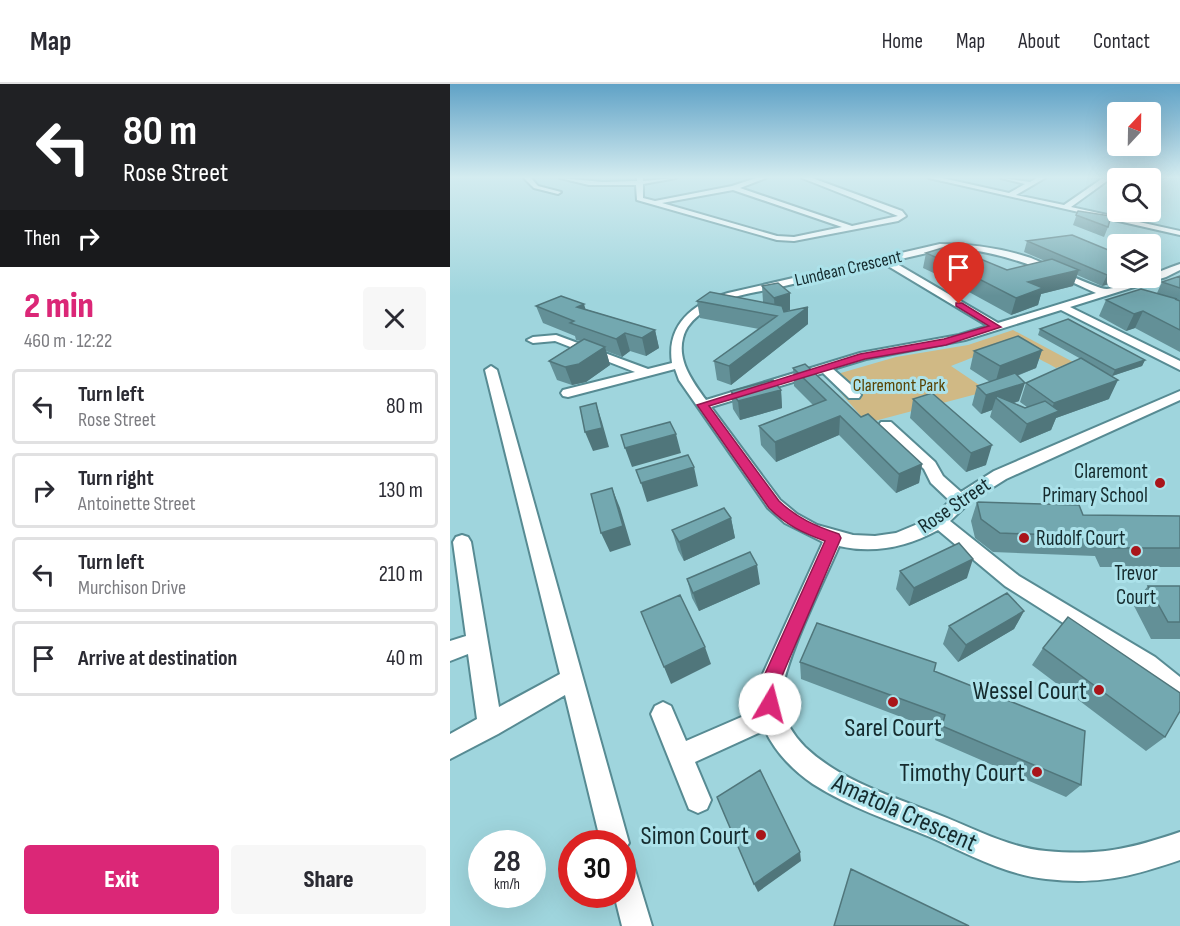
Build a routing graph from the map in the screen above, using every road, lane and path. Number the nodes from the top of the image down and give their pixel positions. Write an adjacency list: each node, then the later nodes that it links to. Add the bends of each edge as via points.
1 (702, 217): 7 (street, via 777,238 794,239)
2 (820, 217): 7 (street)
3 (897, 217): 7 (street)
4 (1108, 217): 6 (street)
5 (1180, 226): 6 (street)
6 (1153, 227): 8 (street); 9 (street)
7 (852, 228)
8 (1180, 233)
9 (1133, 234)
10 (1019, 256): 11 (street, Lundean Crescent, via 955,246); 12 (street); 14 (street, Lundean Crescent)
11 (884, 260): 16 (street); 18 (street, Lundean Crescent, via 736,294 703,308 677,334)
12 (997, 261)
13 (1180, 267): 14 (street)
14 (1104, 298): 15 (street)
15 (1062, 307): 16 (street); 19 (street)
16 (997, 327): 20 (street)
17 (533, 340): 22 (street, via 556,338)
18 (677, 365): 22 (street); 26 (street)
19 (1180, 366)
20 (825, 368): 24 (street); 26 (street)
21 (491, 370): 34 (street)
22 (646, 372): 23 (street)
23 (568, 393)
24 (854, 395)
25 (1180, 395): 28 (street, Rose Street, via 1000,475)
26 (703, 405): 30 (street, Rose Street, via 774,504 807,529)
27 (886, 425): 28 (street, via 930,465 937,479)
28 (960, 501): 29 (street, Rose Street)
29 (939, 521): 30 (street, Rose Street, via 880,544); 35 (street, via 1012,581 1148,664)
30 (834, 538): 37 (street, Amatola Crescent, via 773,676)
31 (462, 542): 32 (street)
32 (477, 641): 33 (street); 38 (street)
33 (450, 651)
34 (572, 679): 38 (street); 42 (street)
35 (1180, 691)
36 (663, 714): 40 (street)
37 (773, 715): 40 (street); 43 (street, Amatola Crescent, via 777,730 796,755 822,775 918,821 1002,854 1043,865 1088,868 1133,862)
38 (490, 726): 39 (street)
39 (450, 747)
40 (680, 756): 41 (street)
41 (698, 800)
42 (612, 830)
43 (1180, 846)
44 (632, 908): 45 (street)
45 (637, 926)

